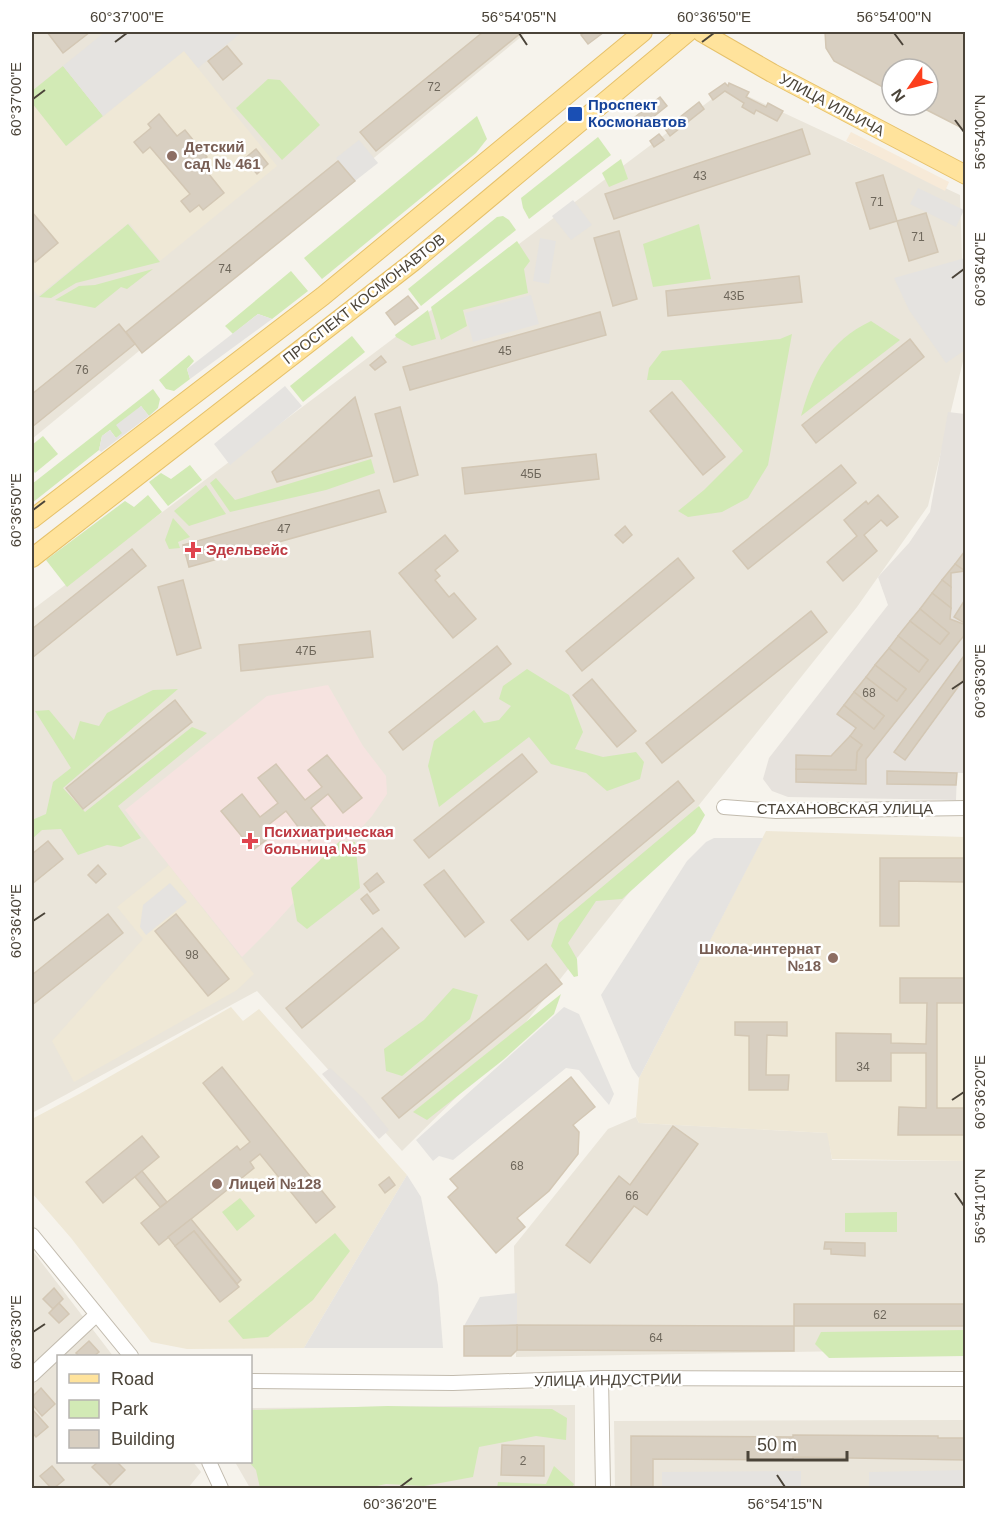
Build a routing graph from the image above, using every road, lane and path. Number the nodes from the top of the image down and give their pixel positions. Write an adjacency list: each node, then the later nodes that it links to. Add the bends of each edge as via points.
1 (643, 32): 5 (main road, ПРОСПЕКТ КОСМОНАВТОВ, via 323,297)
2 (688, 32): 6 (main road, ПРОСПЕКТ КОСМОНАВТОВ, via 413,262)
3 (701, 32): 4 (main road, УЛИЦА ИЛЬИЧА)
4 (966, 175)
5 (32, 519)
6 (32, 558)
7 (724, 807): 8 (street, СТАХАНОВСКАЯ УЛИЦА, via 776,811)
8 (966, 808)
9 (32, 1235): 10 (street)
10 (96, 1315): 11 (street); 12 (street)
11 (130, 1355)
12 (32, 1375)
13 (601, 1378): 14 (street, УЛИЦА ИНДУСТРИИ); 15 (street, УЛИЦА ИНДУСТРИИ, via 453,1383); 18 (street)
14 (966, 1379)
15 (252, 1381)
16 (210, 1463): 17 (street)
17 (221, 1488)
18 (603, 1488)

